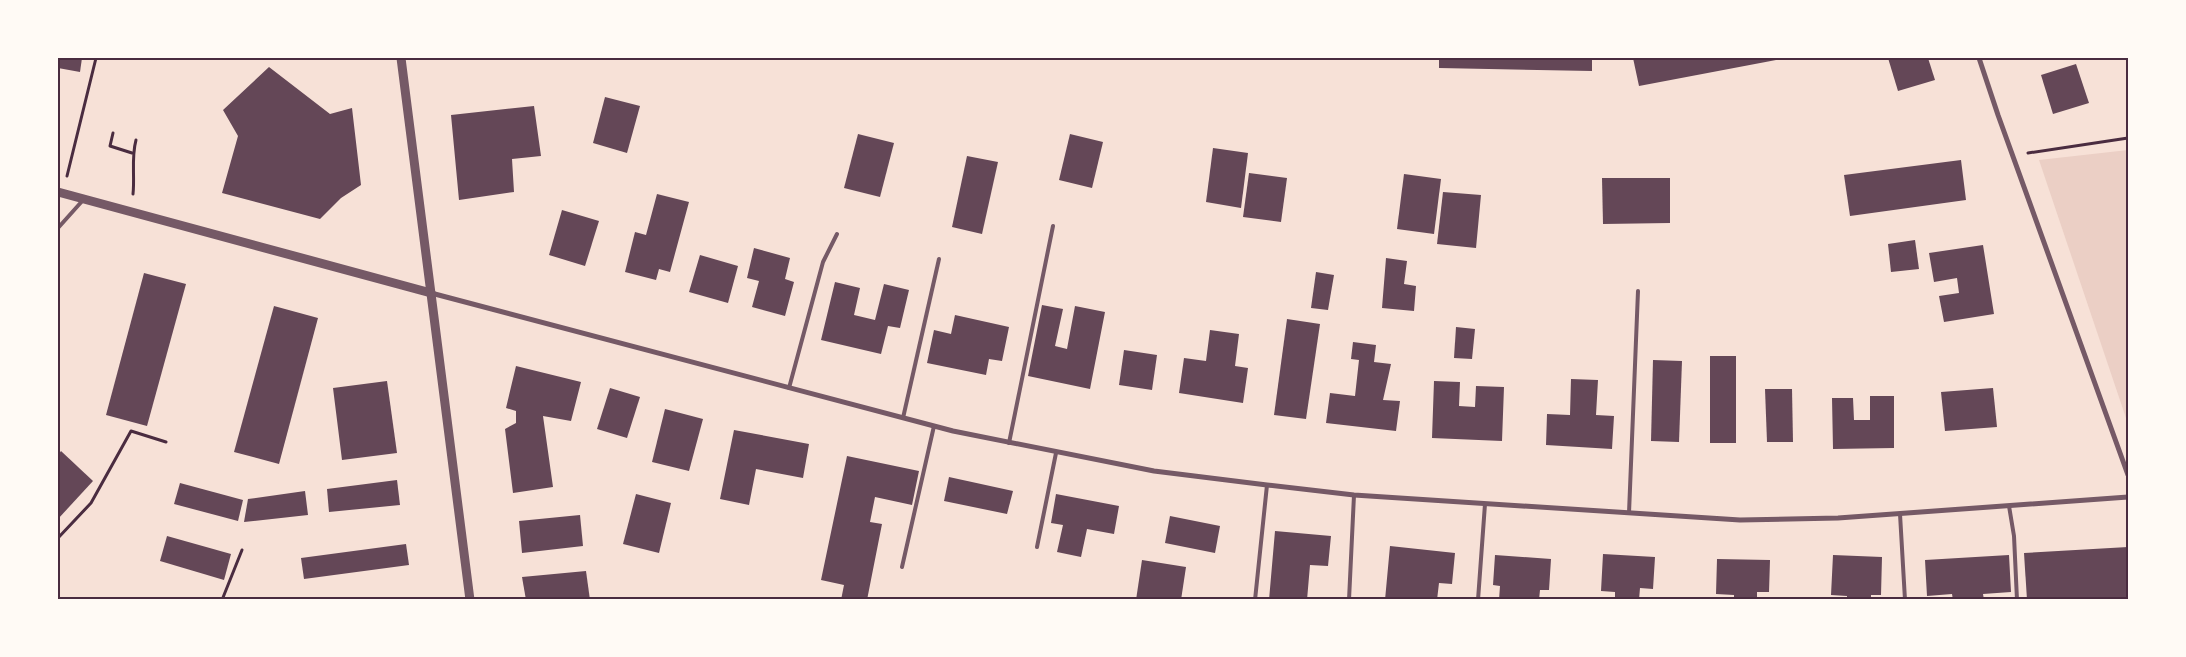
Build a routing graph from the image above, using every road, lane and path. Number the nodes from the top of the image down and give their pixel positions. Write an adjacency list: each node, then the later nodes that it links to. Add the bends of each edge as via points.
1 (96, 58): 9 (path)
2 (401, 58): 17 (street)
3 (1979, 58): 8 (street)
4 (113, 133): 7 (path, via 110,146)
5 (2128, 138): 8 (path)
6 (136, 140): 7 (path)
7 (132, 153): 11 (path, via 135,176)
8 (2012, 155): 24 (street)
9 (60, 193): 10 (street)
10 (84, 199): 11 (street); 13 (lane)
11 (131, 212): 17 (street)
12 (1053, 226): 22 (lane)
13 (58, 228)
14 (837, 234): 18 (lane, via 823,262)
15 (938, 259): 19 (lane)
16 (1638, 291): 30 (lane)
17 (431, 293): 18 (street); 37 (street)
18 (789, 388): 19 (street)
19 (903, 418): 20 (street)
20 (934, 426): 22 (street); 35 (lane)
21 (166, 442): 32 (path, via 130,431 91,504)
22 (1009, 443): 23 (street)
23 (1056, 453): 25 (street, via 1154,471); 33 (lane)
24 (2128, 475)
25 (1267, 485): 26 (street); 38 (lane)
26 (1354, 495): 28 (street); 39 (lane)
27 (2128, 497): 29 (street)
28 (1485, 504): 30 (street); 40 (lane)
29 (2008, 506): 31 (street); 42 (lane, via 2014,536)
30 (1629, 513): 31 (street, via 1740,520)
31 (1900, 514): 41 (lane)
32 (58, 538)
33 (1037, 547)
34 (242, 550): 36 (path)
35 (902, 567)
36 (222, 600)
37 (470, 600)
38 (1255, 600)
39 (1349, 600)
40 (1478, 600)
41 (1905, 600)
42 (2017, 600)

